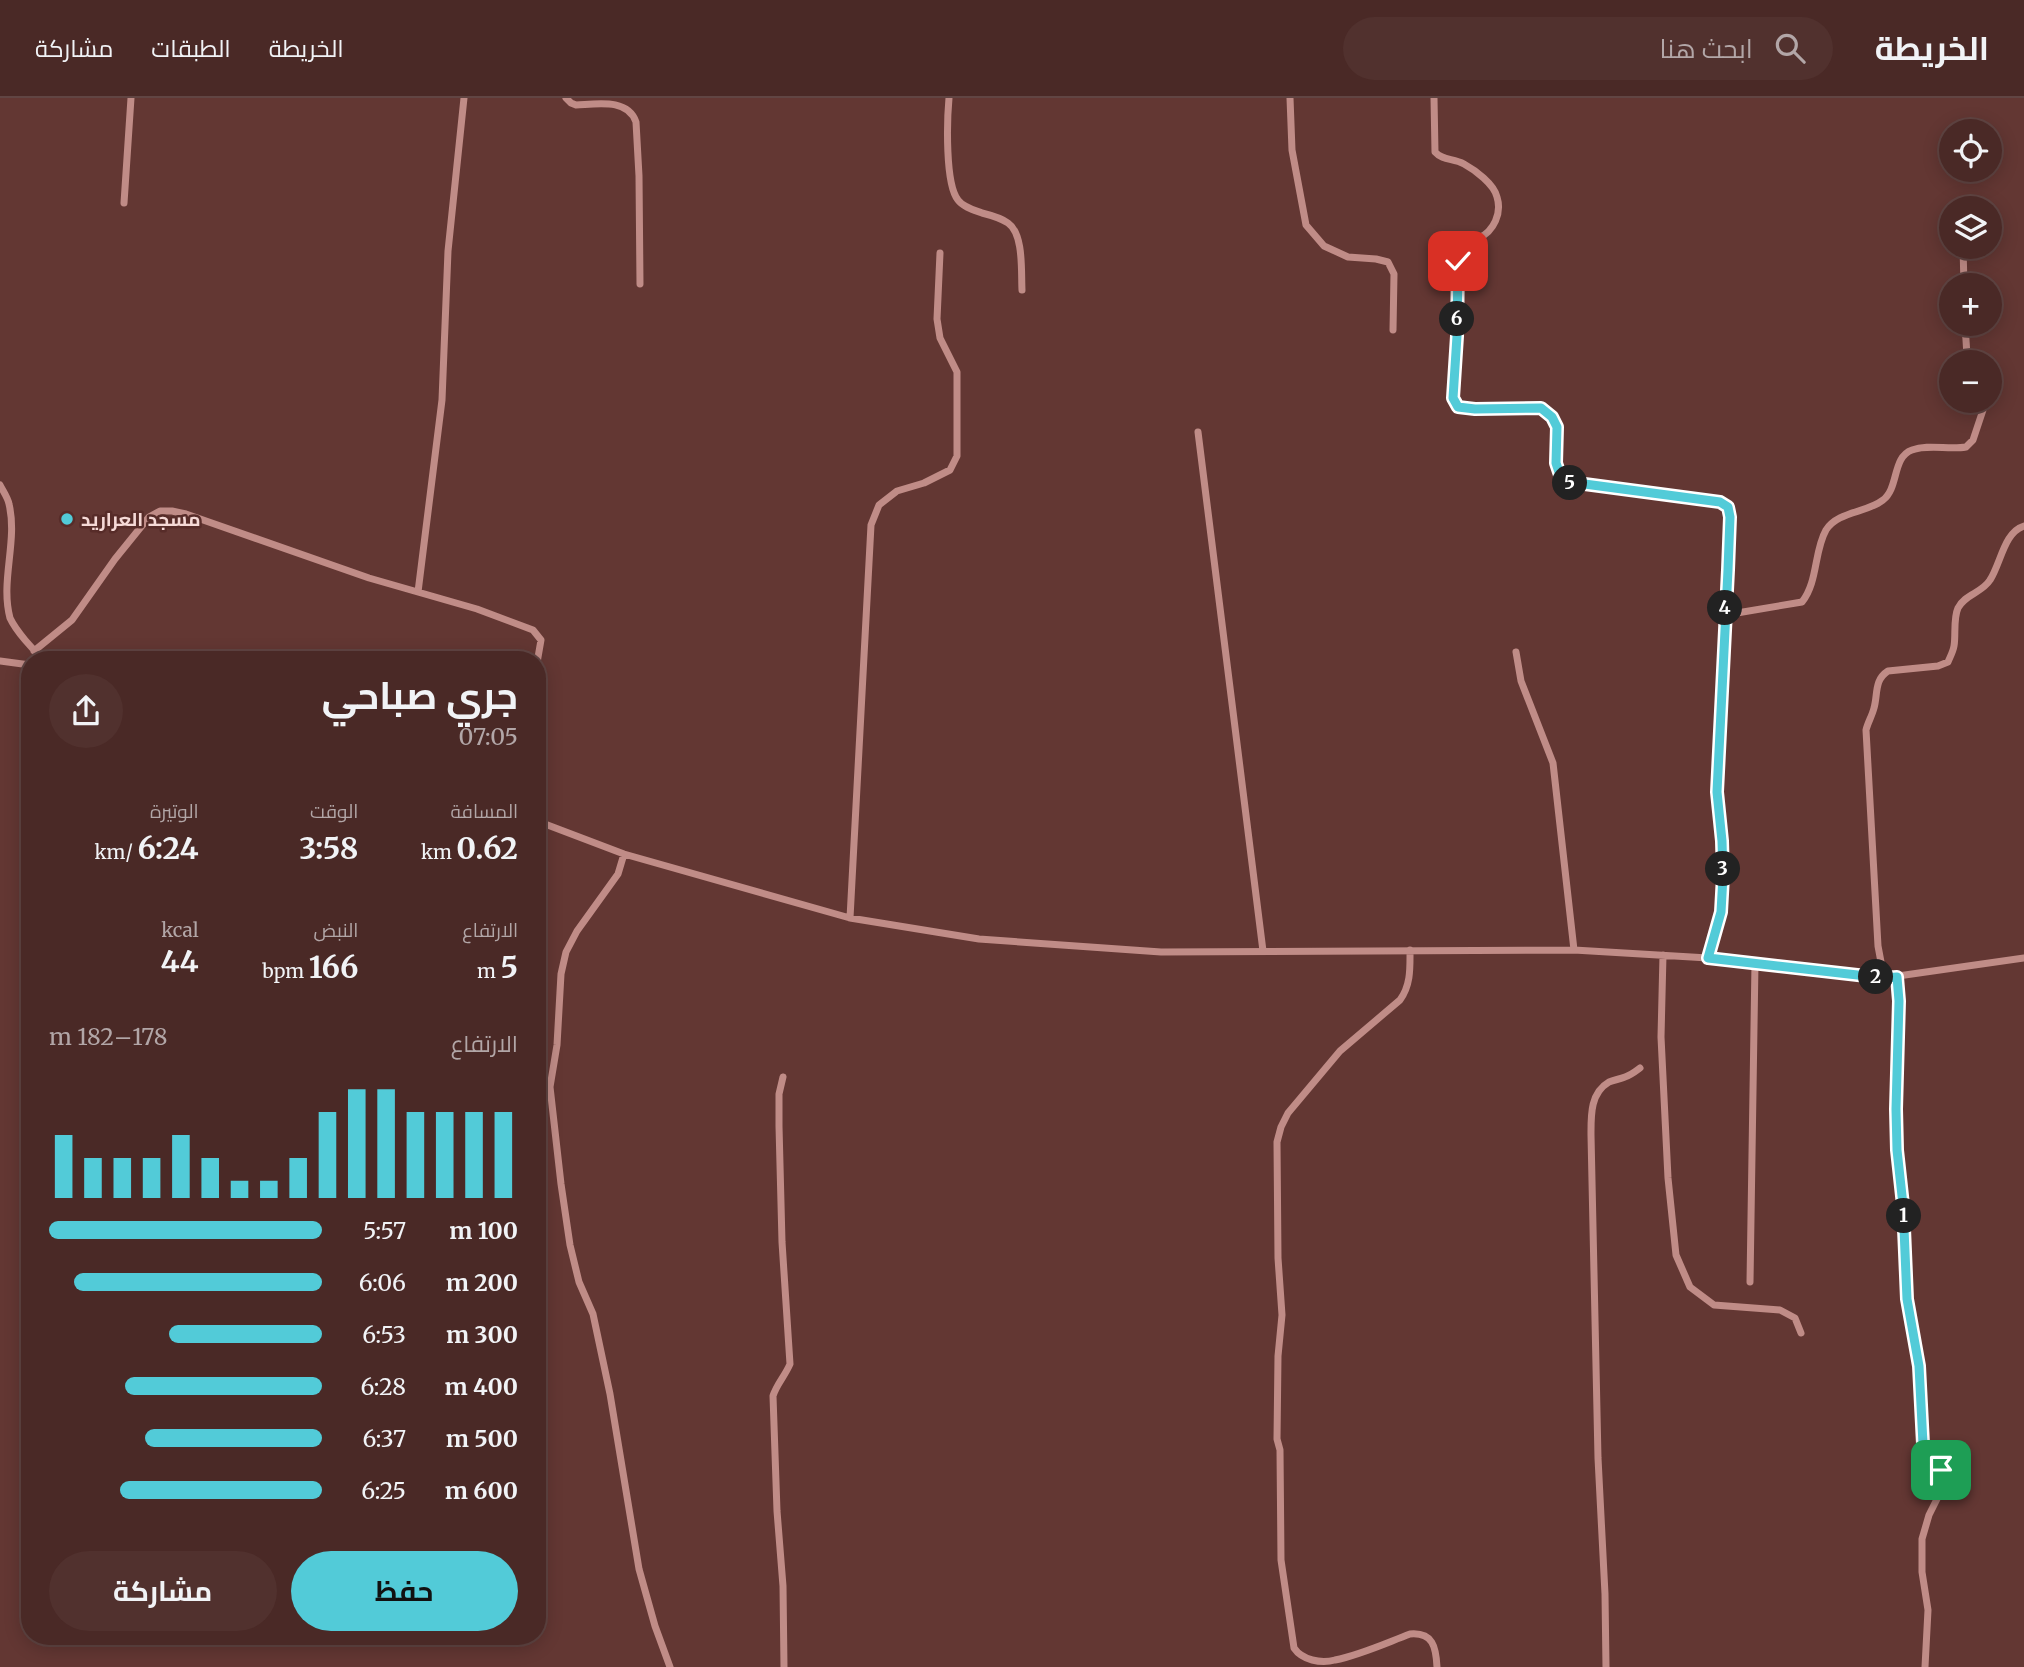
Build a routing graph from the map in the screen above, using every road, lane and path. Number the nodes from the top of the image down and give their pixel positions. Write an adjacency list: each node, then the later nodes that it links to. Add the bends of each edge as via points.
1 (131, 98): 7 (street)
2 (464, 98): 16 (street, via 448,251 442,400)
3 (566, 98): 9 (street, via 576,105 617,104 634,115)
4 (949, 98): 10 (street, via 953,192 960,203 1009,223 1017,234)
5 (1290, 98): 11 (street, via 1292,150 1306,225 1324,246 1348,257 1388,262 1394,274)
6 (1434, 98): 17 (street, via 1435,152 1441,159 1462,163 1488,182 1497,196 1499,213 1491,229 1460,249 1453,398 1458,407 1541,408 1557,427 1556,463 1562,481 1720,502 1728,507)
7 (124, 203)
8 (940, 253): 25 (street, via 937,319 940,338 957,372 957,456 950,470 897,491 879,505 871,525)
9 (640, 284)
10 (1022, 290)
11 (1393, 330)
12 (1982, 413): 17 (street, via 1966,447 1912,450 1903,455 1885,499 1832,523 1802,602)
13 (1198, 432): 28 (street)
14 (0, 485): 18 (street, via 9,504 5,598 11,619)
15 (2024, 526): 34 (street, via 2016,528 2007,541 1985,587 1966,598 1957,610 1954,648 1948,662 1888,671 1878,682 1866,730 1878,946)
16 (418, 592): 18 (street, via 186,514 160,511 149,517 115,559 72,620); 19 (street, via 533,631 541,640)
17 (1725, 615): 30 (street, via 1717,792 1723,876 1721,912)
18 (34, 650)
19 (539, 651)
20 (1516, 652): 27 (street, via 1521,681 1553,763)
21 (0, 661): 22 (street)
22 (21, 664)
23 (546, 824): 24 (street)
24 (624, 854): 25 (street); 39 (street, via 618,874 566,952 550,1087 570,1245 593,1314 639,1569)
25 (850, 918): 28 (street, via 979,939 1161,951)
26 (1410, 950): 27 (street); 28 (street); 41 (street, via 1405,993 1340,1051 1289,1113 1277,1142 1281,1560 1298,1654 1333,1661 1419,1633 1433,1643)
27 (1574, 950): 29 (street)
28 (1263, 951)
29 (1663, 955): 30 (street); 38 (street, via 1662,1050 1676,1255 1690,1287 1714,1305 1780,1310 1795,1318)
30 (1708, 958): 32 (street)
31 (2024, 958): 33 (street)
32 (1755, 963): 34 (street); 37 (street)
33 (1897, 977): 34 (street); 43 (street, via 1897,1150 1907,1299 1919,1366 1923,1444 1946,1482 1922,1539 1928,1611)
34 (1884, 978)
35 (1640, 1068): 42 (street, via 1601,1088 1592,1111)
36 (783, 1077): 40 (street, via 779,1147 790,1364 774,1396)
37 (1750, 1282)
38 (1801, 1333)
39 (670, 1667)
40 (784, 1667)
41 (1437, 1667)
42 (1606, 1667)
43 (1925, 1667)

